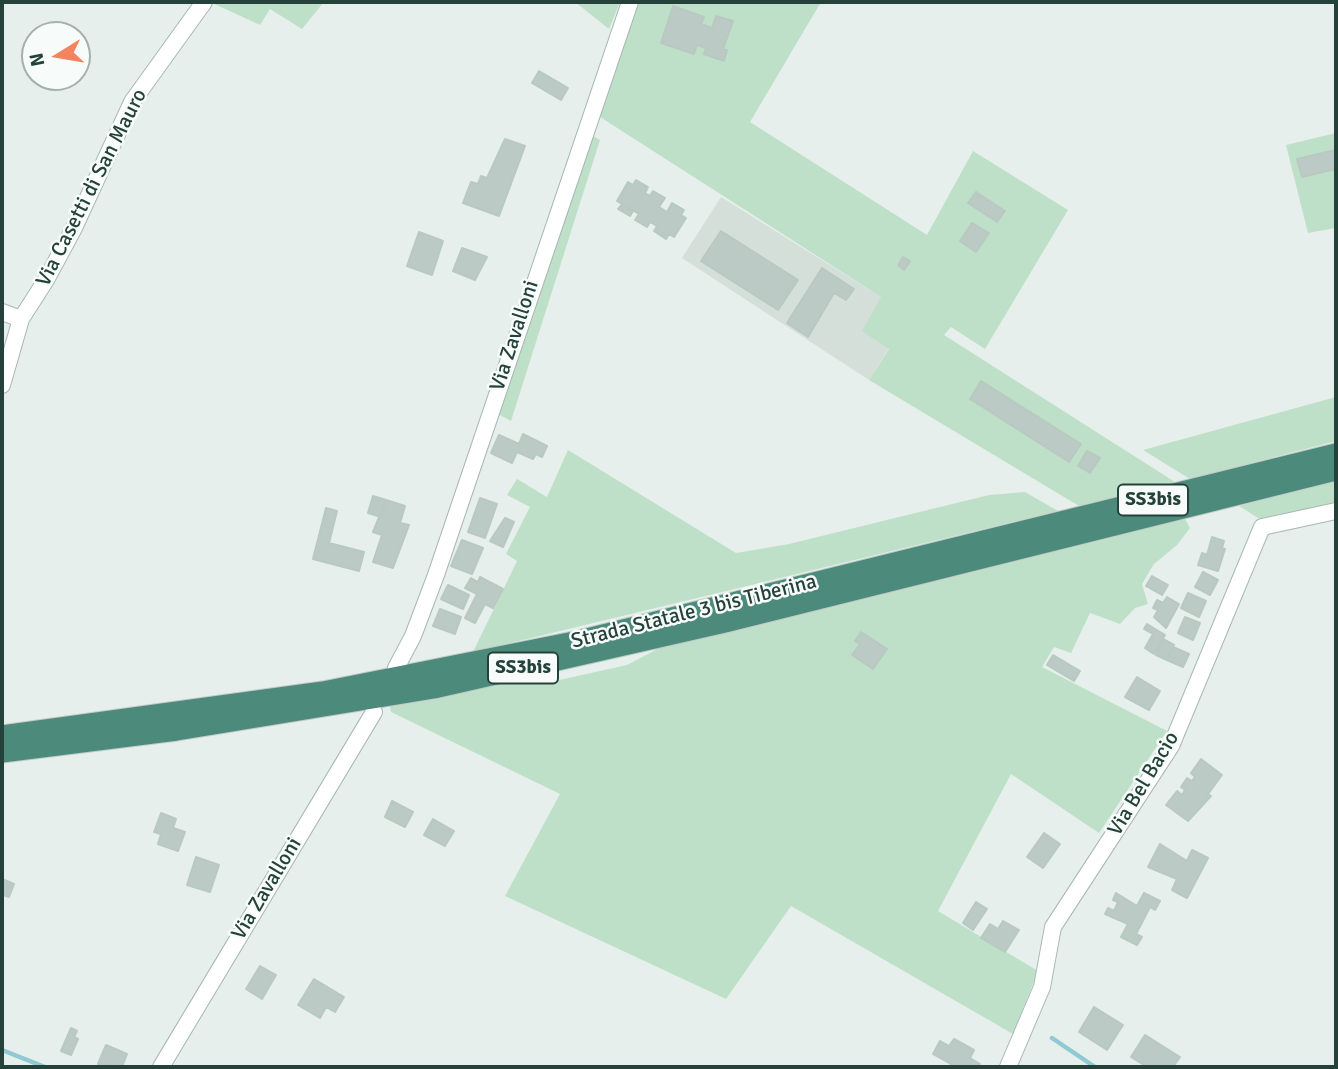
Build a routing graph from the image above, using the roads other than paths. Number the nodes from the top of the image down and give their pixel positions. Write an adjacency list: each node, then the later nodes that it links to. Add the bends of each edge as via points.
1 (204, 2): 4 (street, Via Casetti di San Mauro, via 132,102 47,281)
2 (630, 2): 11 (street, Via Zavalloni, via 436,575)
3 (2, 312): 4 (street)
4 (21, 319): 5 (street, Via Casetti di San Mauro)
5 (2, 385)
6 (1336, 454): 8 (highway, Strada Statale 3 bis Tiberina / SS3bis)
7 (1336, 470): 8 (highway, Strada Statale 3 bis Tiberina / SS3bis)
8 (1277, 478): 10 (highway, Strada Statale 3 bis Tiberina / SS3bis)
9 (1336, 511): 15 (street, Via Bel Bacio, via 1262,527 1171,746 1053,927 1042,987)
10 (1035, 538): 13 (highway, Strada Statale 3 bis Tiberina / SS3bis, via 433,671 188,713); 14 (highway, Strada Statale 3 bis Tiberina / SS3bis, via 712,625 433,688 177,730)
11 (396, 668)
12 (374, 712): 16 (street, Via Zavalloni)
13 (2, 736)
14 (2, 752)
15 (1009, 1065)
16 (161, 1067)

